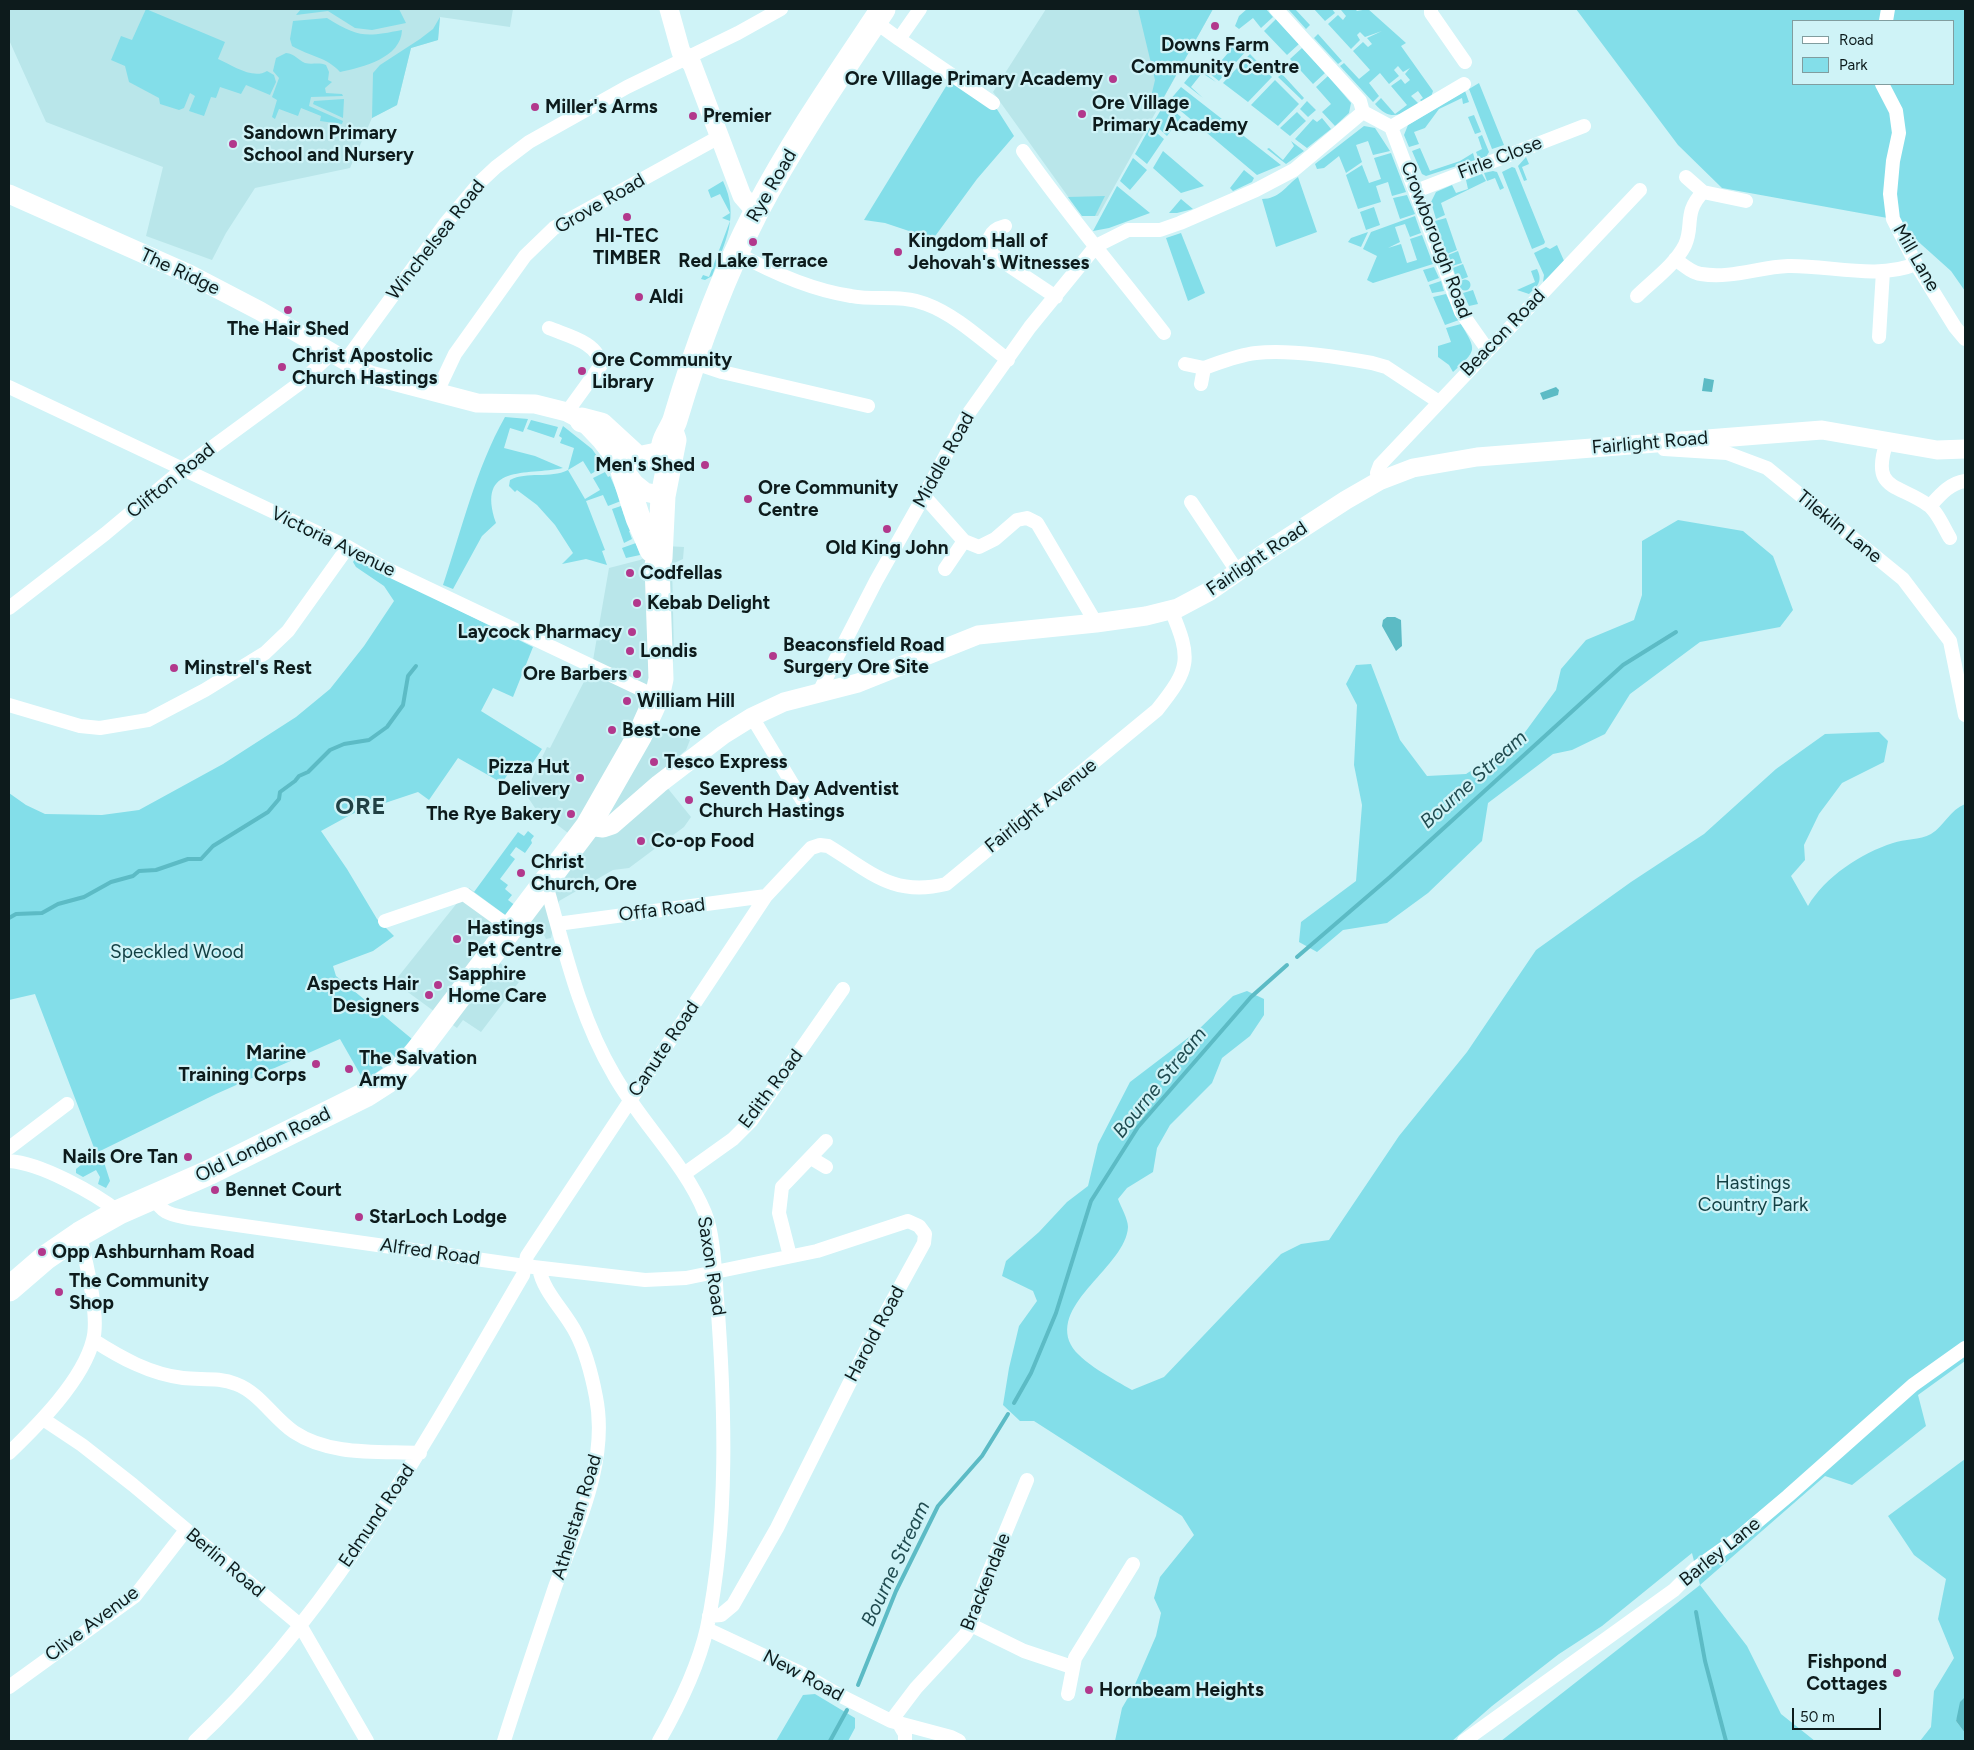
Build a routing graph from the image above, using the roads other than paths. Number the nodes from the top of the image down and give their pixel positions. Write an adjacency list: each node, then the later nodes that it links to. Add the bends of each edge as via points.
1 (669, 9): 8 (street, via 681,52)
2 (781, 9): 8 (street, Winchelsea Road)
3 (920, 9): 7 (street)
4 (1276, 9): 13 (street, via 1360,102)
5 (1431, 9): 9 (street)
6 (878, 15): 7 (street, Rye Road); 24 (highway, Rye Road)
7 (899, 39): 12 (street, Rye Road)
8 (687, 57): 16 (street); 38 (street, Winchelsea Road, via 626,86 529,142 496,167 445,224)
9 (1465, 62)
10 (1464, 84): 15 (street)
11 (1883, 85): 29 (street, Mill Lane, via 1896,110 1899,132 1890,194 1893,218)
12 (993, 103)
13 (1363, 112): 15 (street); 26 (street, via 1294,170 1256,190 1180,224 1160,230 1128,230)
14 (1584, 126): 20 (street, Firle Close)
15 (1391, 127): 20 (street, Crowborough Road)
16 (718, 137): 24 (street, via 742,196); 45 (street, Grove Road, via 554,228 525,256 456,354)
17 (1023, 151): 26 (street, via 1060,204)
18 (1686, 177): 21 (street)
19 (1640, 190): 37 (street, Beacon Road)
20 (1416, 191): 37 (street, Crowborough Road, via 1461,312)
21 (1703, 192): 23 (street); 28 (street, via 1693,202 1686,244)
22 (9, 194): 38 (street, The Ridge, via 189,274)
23 (1746, 201)
24 (756, 212): 27 (highway, Rye Road)
25 (1005, 226): 32 (street, via 990,235 989,245 994,255)
26 (1096, 246): 32 (street, Middle Road); 34 (street)
27 (736, 253): 39 (street, via 813,286 851,296 907,298 927,304 947,314); 40 (highway, Rye Road)
28 (1675, 260): 30 (street, via 1698,274 1725,276 1788,266); 31 (street)
29 (1916, 264): 30 (street, via 1901,270); 36 (street, Mill Lane)
30 (1884, 271): 35 (street)
31 (1637, 296)
32 (1056, 297): 39 (street, Middle Road)
33 (549, 328): 48 (street, via 580,341 600,356 601,365)
34 (1164, 333)
35 (1879, 337)
36 (1965, 339)
37 (1487, 349): 46 (street, Beacon Road)
38 (339, 356): 45 (street, via 370,375); 54 (street, Clifton Road)
39 (1008, 360): 58 (street, Middle Road, via 966,417)
40 (692, 362): 47 (street); 49 (highway, Rye Road)
41 (1184, 364): 42 (street)
42 (1204, 368): 43 (street); 46 (street, via 1256,353 1349,359 1386,367)
43 (1201, 384)
44 (9, 387): 54 (street, Victoria Avenue)
45 (436, 394): 48 (street, via 477,403 535,404)
46 (1439, 402): 55 (street, Beacon Road, via 1380,465)
47 (868, 406)
48 (574, 416): 49 (highway, via 600,426 638,459 656,455); 53 (street)
49 (667, 440): 57 (highway, Rye Road)
50 (1887, 441): 51 (street, Fairlight Road, via 1822,430); 52 (street, Fairlight Road, via 1937,450); 60 (street, via 1880,461 1881,473 1894,488)
51 (1629, 445): 55 (street, Fairlight Road, via 1468,458 1413,468); 73 (street, Tilekiln Lane, via 1727,453 1767,468 1903,579 1950,640)
52 (1965, 449)
53 (620, 465): 57 (street, via 645,492); 64 (highway)
54 (184, 468): 63 (street, Victoria Avenue); 67 (street, Clifton Road)
55 (1379, 481): 66 (street, Fairlight Road)
56 (1965, 481): 60 (street, via 1943,492)
57 (659, 495): 64 (highway, Old London Road)
58 (924, 496): 62 (street); 70 (street, Middle Road, via 876,580)
59 (1191, 502): 66 (street)
60 (1930, 506): 61 (street)
61 (1950, 538)
62 (964, 541): 65 (street); 69 (street, via 979,547 995,539 1017,520 1027,518 1037,523)
63 (348, 547): 71 (street, Victoria Avenue, via 383,567); 72 (street, via 288,631 265,653 148,720 100,728 80,726)
64 (654, 557): 71 (highway, Old London Road, via 662,666)
65 (945, 568)
66 (1237, 572): 68 (street, Fairlight Road, via 1210,591)
67 (9, 608)
68 (1171, 610): 69 (street, Fairlight Road); 77 (street, Fairlight Avenue, via 1185,650 1185,667 1179,683 1162,703 1095,762 946,884 925,889 904,888 882,879 828,846)
69 (1096, 623): 70 (street, Fairlight Road, via 978,635 858,683)
70 (819, 692): 74 (street, Fairlight Road, via 784,702)
71 (657, 697): 76 (highway, Old London Road)
72 (9, 705)
73 (1965, 715)
74 (752, 717): 75 (street); 76 (street, Fairlight Road, via 659,784 619,820 604,828)
75 (810, 813)
76 (588, 826): 78 (highway, Old London Road)
77 (820, 845): 79 (street, Canute Road, via 811,848)
78 (545, 881): 81 (street, Saxon Road); 82 (highway, Old London Road)
79 (766, 896): 81 (street, Offa Road); 84 (street, Canute Road)
80 (384, 921): 82 (street, via 464,894)
81 (558, 924): 84 (street, Saxon Road, via 593,1034)
82 (511, 928): 92 (highway, Old London Road, via 414,1056 395,1076 367,1094)
83 (844, 989): 91 (street, Edith Road, via 734,1139)
84 (630, 1101): 91 (street, Saxon Road); 96 (street, Canute Road, via 527,1256)
85 (67, 1104): 87 (street)
86 (826, 1141): 88 (street)
87 (9, 1148)
88 (811, 1158): 90 (street); 95 (street, via 782,1187 779,1213)
89 (9, 1161): 93 (street, via 44,1170 100,1198)
90 (826, 1167)
91 (684, 1174): 97 (street, Saxon Road, via 705,1214)
92 (153, 1197): 93 (highway, Old London Road); 96 (street, Alfred Road, via 160,1209 168,1214 188,1218)
93 (119, 1212): 94 (highway, Old London Road)
94 (80, 1234): 98 (highway, Old London Road); 99 (street, via 94,1319)
95 (790, 1256): 97 (street, Harold Road); 107 (street, Harold Road, via 818,1251 908,1221 919,1226 925,1234 924,1243 873,1336 777,1528 733,1605)
96 (532, 1267): 97 (street, Alfred Road, via 646,1280 686,1278); 103 (street, Edmund Road, via 523,1275); 116 (street, Athelstan Road, via 577,1334 597,1399 600,1426 598,1449 578,1522)
97 (715, 1272): 107 (street, Saxon Road, via 724,1391 717,1550)
98 (9, 1289)
99 (93, 1340): 101 (street, via 79,1369); 103 (street, via 143,1368 182,1378 238,1384 295,1433 316,1442 350,1450)
100 (1965, 1348): 120 (street, Barley Lane, via 1913,1385 1788,1496 1696,1568 1674,1590)
101 (43, 1419): 102 (street); 105 (street, Berlin Road, via 82,1445)
102 (9, 1453)
103 (420, 1453): 108 (street, Edmund Road, via 377,1521)
104 (1028, 1480): 109 (street, Brackendale, via 984,1584)
105 (186, 1530): 108 (street, Berlin Road); 111 (street, Clive Avenue, via 135,1596)
106 (1133, 1564): 110 (street)
107 (708, 1622): 113 (street, New Road, via 838,1695); 117 (street, via 694,1670)
108 (300, 1625): 114 (street, Edmund Road); 115 (street, Berlin Road)
109 (971, 1625): 110 (street, via 1024,1651); 113 (street, Brackendale, via 916,1688)
110 (1072, 1667): 112 (street)
111 (9, 1687)
112 (1068, 1694)
113 (895, 1722): 118 (street, via 905,1734); 119 (street, New Road)
114 (198, 1740)
115 (367, 1741)
116 (504, 1741)
117 (659, 1741)
118 (905, 1741)
119 (959, 1741)
120 (1464, 1741)

